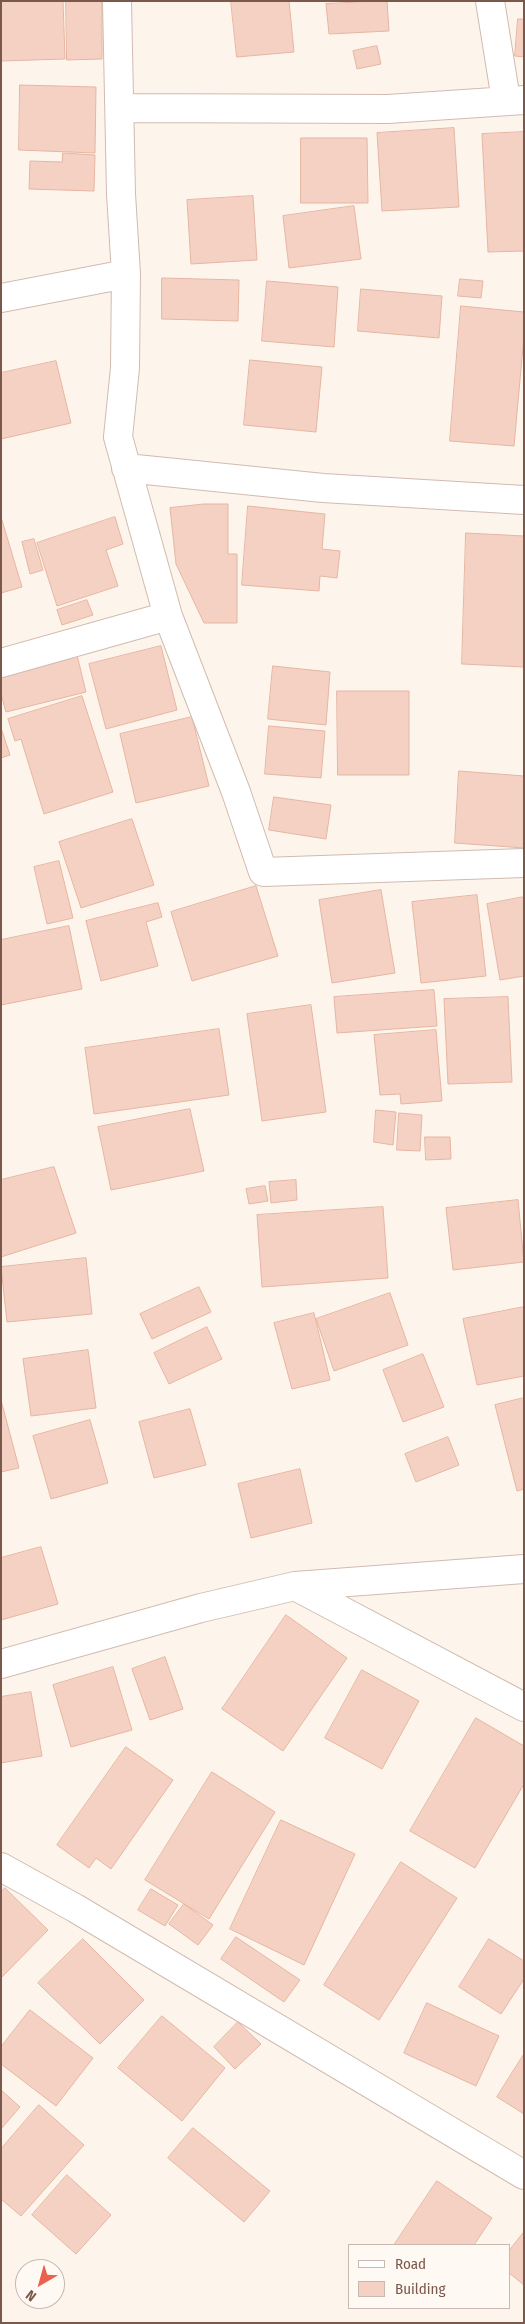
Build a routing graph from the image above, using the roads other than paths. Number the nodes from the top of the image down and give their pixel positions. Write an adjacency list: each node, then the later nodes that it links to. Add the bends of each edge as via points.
1 (117, 1): 4 (street)
2 (490, 1): 3 (street)
3 (515, 100): 4 (street, via 388,109)
4 (120, 108): 5 (street)
5 (126, 274): 6 (street); 7 (street, via 125,368 118,437)
6 (1, 298)
7 (126, 468): 8 (street, via 323,488); 9 (street)
8 (524, 500)
9 (168, 616): 10 (street); 11 (street, via 236,792 262,872)
10 (1, 663)
11 (524, 863)
12 (524, 1569): 13 (street)
13 (295, 1586): 14 (street, via 201,1608); 15 (street)
14 (1, 1664)
15 (524, 1707)
16 (1, 1867): 17 (street, via 76,1908)
17 (524, 2175)

